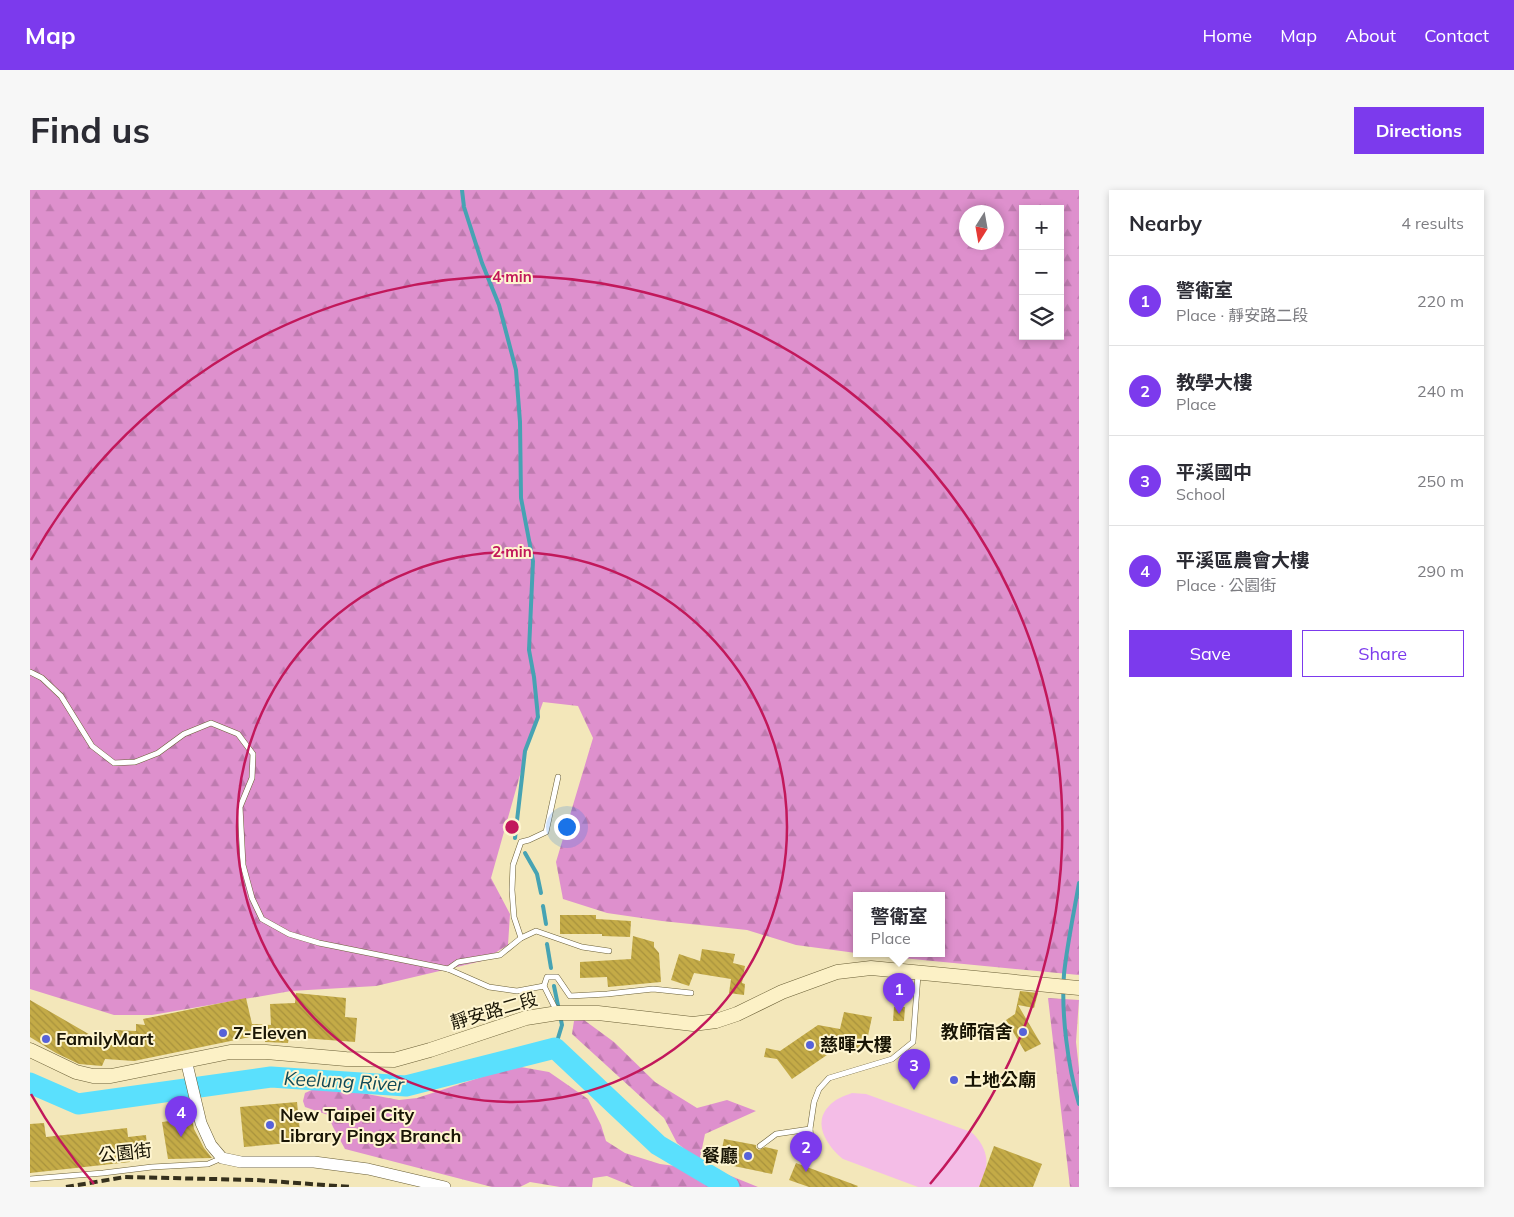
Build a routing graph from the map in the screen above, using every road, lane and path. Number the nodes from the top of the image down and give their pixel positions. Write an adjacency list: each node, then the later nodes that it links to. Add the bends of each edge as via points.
1 (30, 672): 5 (lane, via 42,678 61,696 92,746 114,763 136,762 158,753 184,734 211,723 238,734 253,754 252,778 240,808 243,865 262,919 289,934 312,941)
2 (558, 778): 3 (lane, via 546,832 521,842 513,864 514,917)
3 (521, 938): 4 (lane, via 536,931 582,948); 5 (lane, via 500,955 458,962)
4 (609, 951)
5 (448, 969): 7 (lane, via 489,986 517,991)
6 (918, 972): 8 (main road, 靜安路二段); 10 (main road, 靜安路二段, via 872,968 837,972 782,992 738,1014 693,1024 598,1013); 13 (lane, via 913,1042 892,1059 829,1078 819,1089 814,1102)
7 (544, 986): 9 (lane, via 547,977 557,977 570,996 653,989); 10 (lane)
8 (1075, 987)
9 (691, 993)
10 (563, 1013): 12 (main road, 靜安路二段, via 526,1018 394,1060 230,1052)
11 (30, 1050): 12 (main road, 靜安路二段, via 76,1072 93,1076 112,1076)
12 (186, 1060): 16 (street, via 201,1123 211,1145)
13 (810, 1128): 14 (lane, via 776,1134); 15 (lane)
14 (760, 1146)
15 (812, 1150)
16 (222, 1158): 17 (lane, 公園街, via 208,1164); 18 (street, 公園街, via 241,1162 314,1162 368,1168)
17 (30, 1179)
18 (445, 1187)

